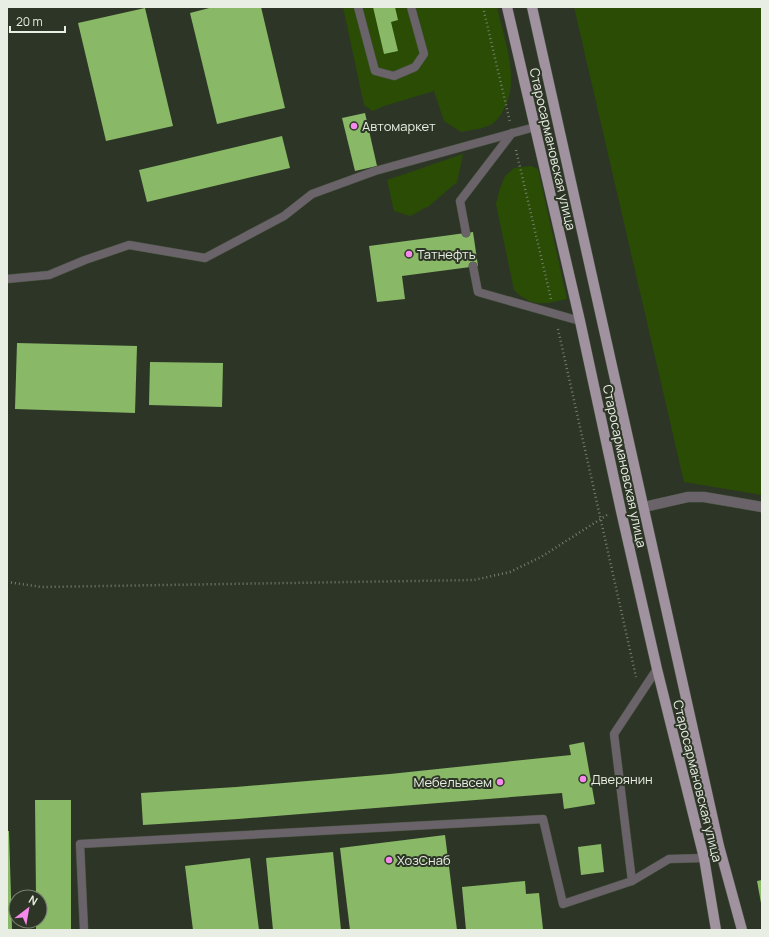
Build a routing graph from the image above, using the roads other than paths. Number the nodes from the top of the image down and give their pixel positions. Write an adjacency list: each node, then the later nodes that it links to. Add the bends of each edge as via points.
1 (358, 7): 4 (lane, via 375,71 394,76 415,67 424,54)
2 (507, 7): 5 (main road, Старосармановская улица)
3 (532, 7): 11 (main road, Старосармановская улица)
4 (413, 8)
5 (535, 127): 6 (lane); 10 (main road, Старосармановская улица)
6 (512, 133): 7 (lane, via 460,201); 9 (lane, via 375,171 312,194 284,216 206,258 128,245 49,275)
7 (466, 233)
8 (473, 266): 10 (lane, via 478,292)
9 (7, 279)
10 (580, 321): 13 (main road, Старосармановская улица)
11 (644, 507): 12 (street, via 688,497 704,497); 18 (main road, Старосармановская улица, via 719,846)
12 (762, 507)
13 (657, 669): 14 (main road, Старосармановская улица); 15 (lane, via 614,734)
14 (704, 858): 15 (lane, via 669,859); 17 (main road, Старосармановская улица)
15 (632, 881): 16 (lane, via 563,904 543,818 80,844)
16 (84, 930)
17 (716, 930)
18 (742, 930)

